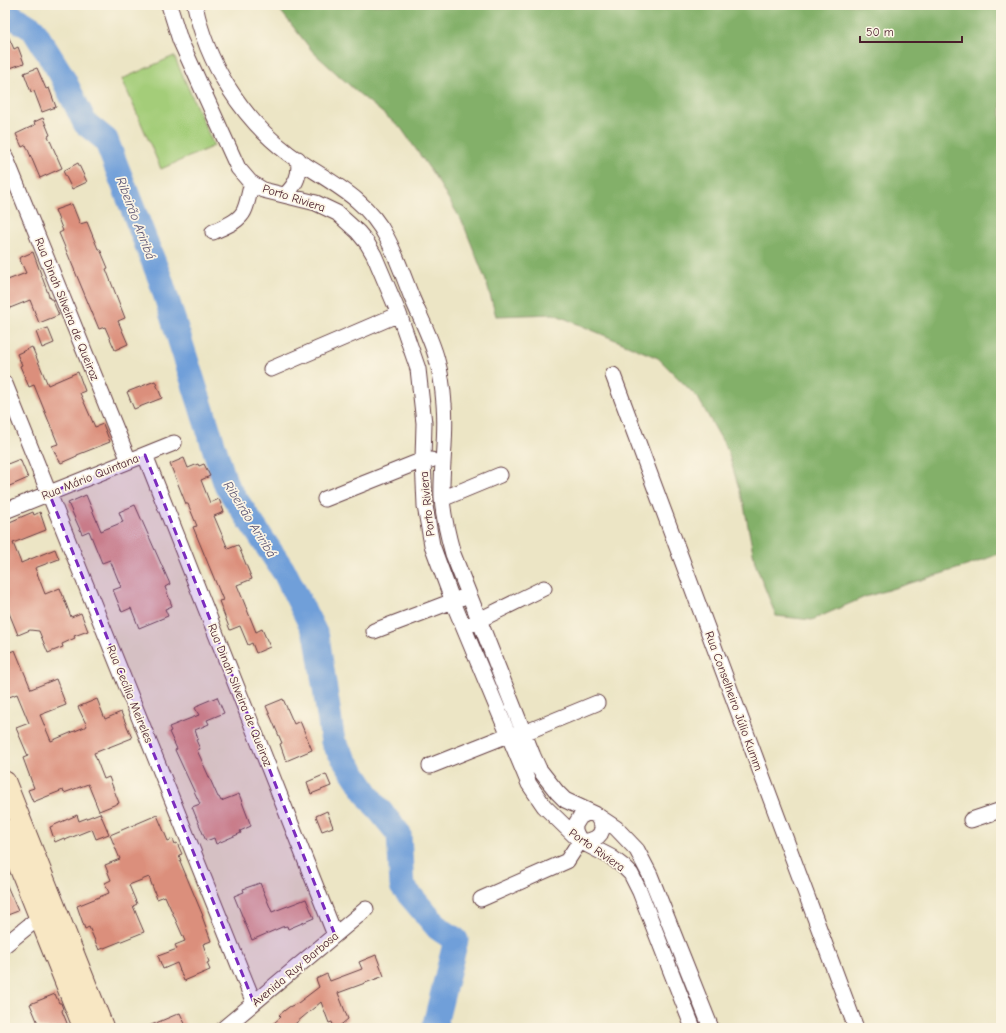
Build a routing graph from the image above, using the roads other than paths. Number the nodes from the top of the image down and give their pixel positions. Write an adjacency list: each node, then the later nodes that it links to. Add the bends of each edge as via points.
1 (169, 5): 5 (street, Porto Riviera, via 180,40 238,168)
2 (195, 5): 4 (street, Porto Riviera, via 216,65 237,99 261,129)
3 (5, 156): 16 (street, Rua Dinah Silveira de Queiroz)
4 (298, 159): 6 (street, via 295,185); 15 (street, Porto Riviera, via 347,191 375,218 388,239 437,359 444,403)
5 (252, 183): 6 (street, Porto Riviera, via 263,190); 7 (street, via 242,215)
6 (285, 195): 8 (street, Porto Riviera, via 327,208 358,232 374,255)
7 (213, 232)
8 (399, 314): 9 (street); 14 (street, Porto Riviera, via 418,369 424,423)
9 (271, 369)
10 (613, 375): 51 (street, Rua Conselheiro Júlio Kumm)
11 (5, 384): 18 (street, Rua Cecília Meireles)
12 (174, 443): 13 (street, Rua Mário Quintana)
13 (145, 455): 16 (street, Rua Mário Quintana); 41 (street, Rua Dinah Silveira de Queiroz)
14 (423, 460): 15 (street); 19 (street); 24 (street, Porto Riviera, via 428,529)
15 (444, 460): 20 (street, Porto Riviera)
16 (129, 461): 18 (street, Rua Mário Quintana)
17 (500, 475): 20 (street)
18 (49, 493): 21 (street, Rua Mário Quintana); 45 (street, Rua Cecília Meireles)
19 (325, 498)
20 (442, 498): 23 (street, Porto Riviera, via 448,539)
21 (5, 511)
22 (544, 588): 25 (street)
23 (468, 595): 24 (street); 25 (street, Porto Riviera)
24 (453, 602): 26 (street, Porto Riviera); 27 (street)
25 (478, 621): 26 (street); 29 (street, Porto Riviera)
26 (464, 627): 30 (street, Porto Riviera)
27 (374, 630)
28 (597, 703): 29 (street)
29 (524, 733): 30 (street); 34 (street, Porto Riviera, via 539,769 557,792 569,802)
30 (508, 735): 31 (street); 37 (street, Porto Riviera, via 536,795 554,817)
31 (430, 766)
32 (5, 782): 40 (main road)
33 (1001, 810): 35 (street)
34 (595, 814): 37 (street, via 584,814 574,827); 42 (street, Porto Riviera, via 616,828 637,850)
35 (971, 820)
36 (5, 830): 40 (main road)
37 (580, 841): 38 (street, via 567,861); 43 (street, Porto Riviera, via 614,859 631,874)
38 (481, 900)
39 (366, 909): 41 (street, Avenida Ruy Barbosa)
40 (47, 911): 44 (street); 46 (main road); 47 (main road)
41 (336, 935): 45 (street, Avenida Ruy Barbosa)
42 (674, 935): 43 (street); 50 (street, Porto Riviera)
43 (659, 941): 49 (street, Porto Riviera)
44 (5, 945)
45 (254, 1003): 48 (street, Avenida Ruy Barbosa)
46 (84, 1028)
47 (103, 1028)
48 (224, 1028)
49 (693, 1028)
50 (711, 1028)
51 (856, 1028)

